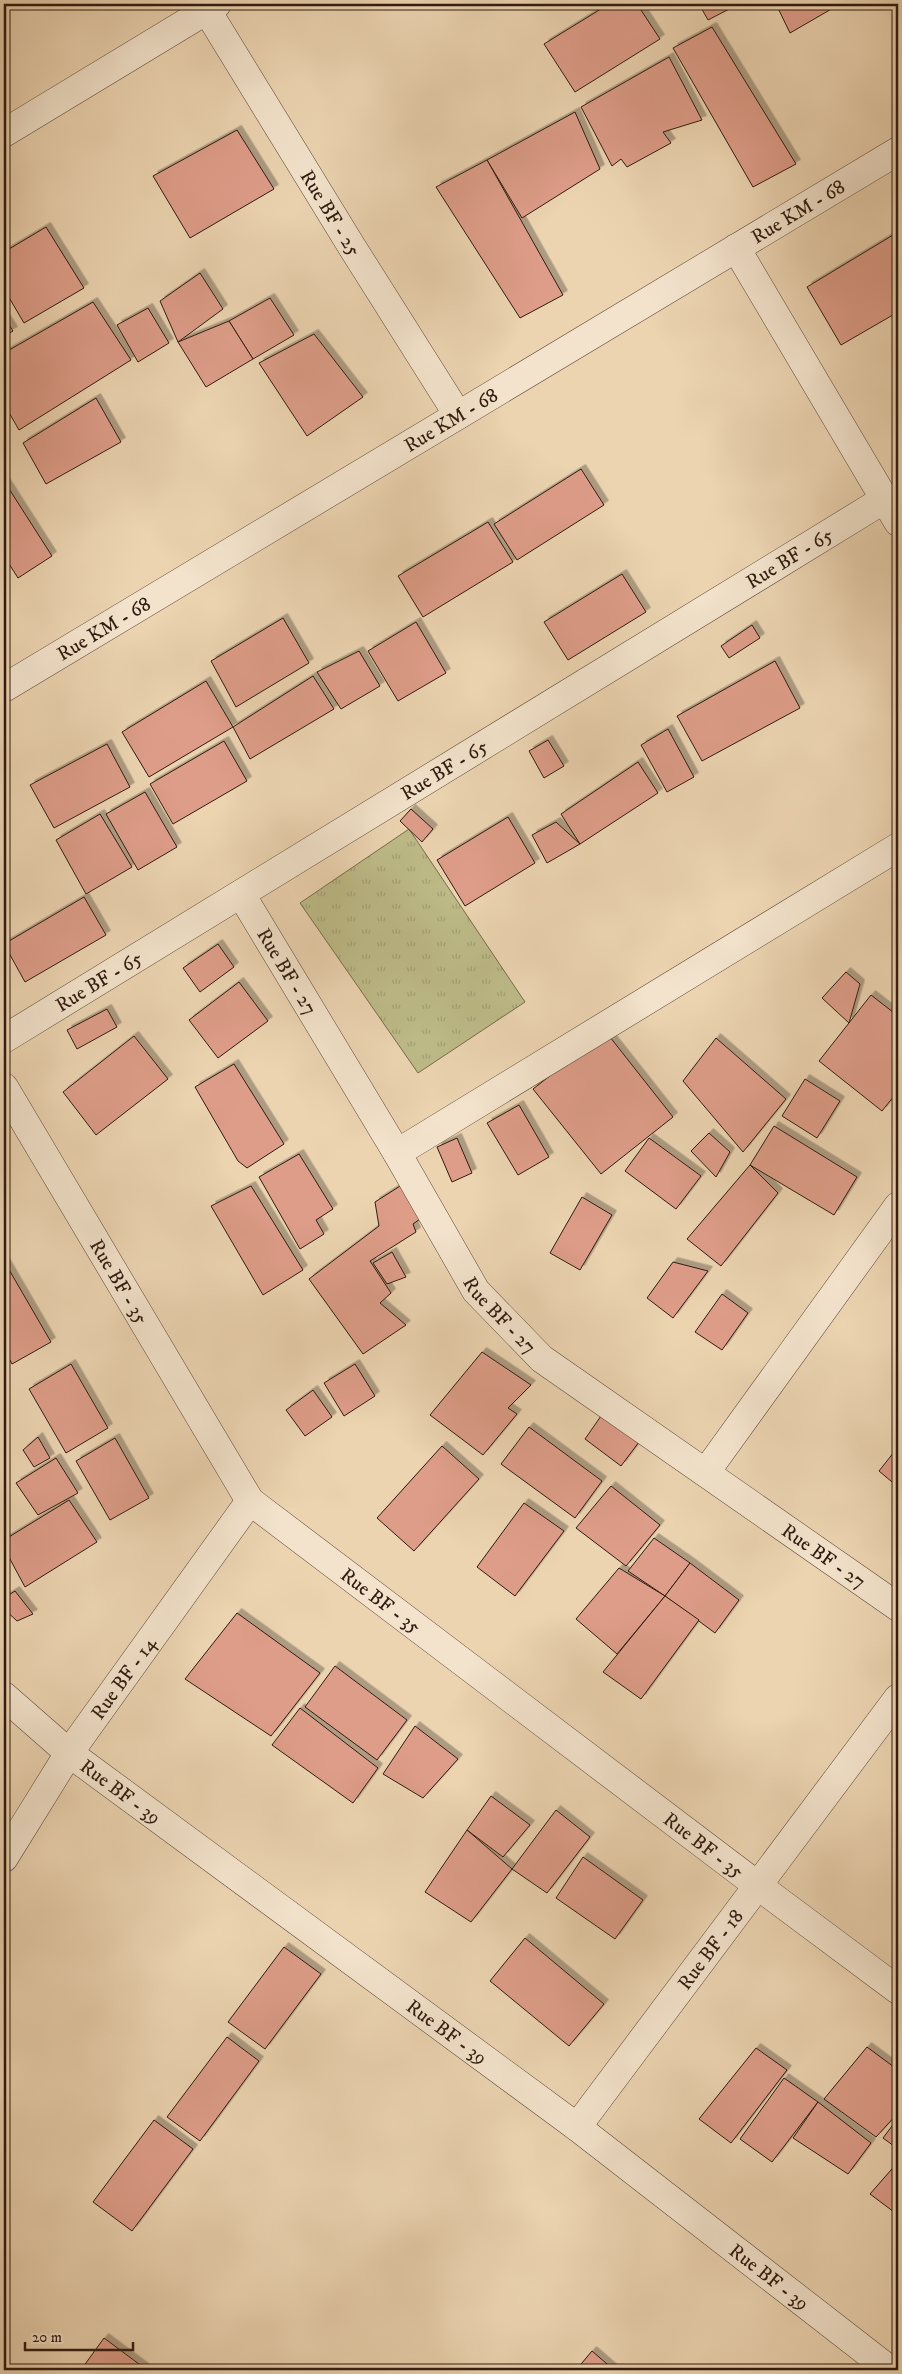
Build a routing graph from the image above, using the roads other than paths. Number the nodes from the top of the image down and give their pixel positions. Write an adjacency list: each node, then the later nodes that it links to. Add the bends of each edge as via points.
1 (209, 6): 2 (street); 5 (street, Rue BF - 25, via 352,247)
2 (4, 133)
3 (898, 151): 4 (street, Rue KM - 68)
4 (736, 248): 5 (street, Rue KM - 68); 6 (street)
5 (458, 415): 7 (street, Rue KM - 68)
6 (892, 510): 9 (street, Rue BF - 65)
7 (4, 688)
8 (898, 847): 12 (street)
9 (241, 894): 10 (street, Rue BF - 65); 12 (street, Rue BF - 27)
10 (4, 1039)
11 (4, 1087): 15 (street, Rue BF - 35)
12 (397, 1153): 14 (street, Rue BF - 27, via 476,1291 508,1325 542,1359)
13 (898, 1206): 14 (street)
14 (706, 1472): 16 (street, Rue BF - 27)
15 (250, 1501): 19 (street, Rue BF - 14); 21 (street, Rue BF - 35)
16 (898, 1607)
17 (4, 1696): 19 (street, Rue BF - 39)
18 (898, 1698): 21 (street, Rue BF - 18)
19 (69, 1753): 20 (street, Rue BF - 14); 23 (street, Rue BF - 39)
20 (4, 1858)
21 (757, 1886): 22 (street, Rue BF - 35); 23 (street, Rue BF - 18)
22 (898, 1990)
23 (577, 2127): 24 (street, Rue BF - 39)
24 (890, 2370)

